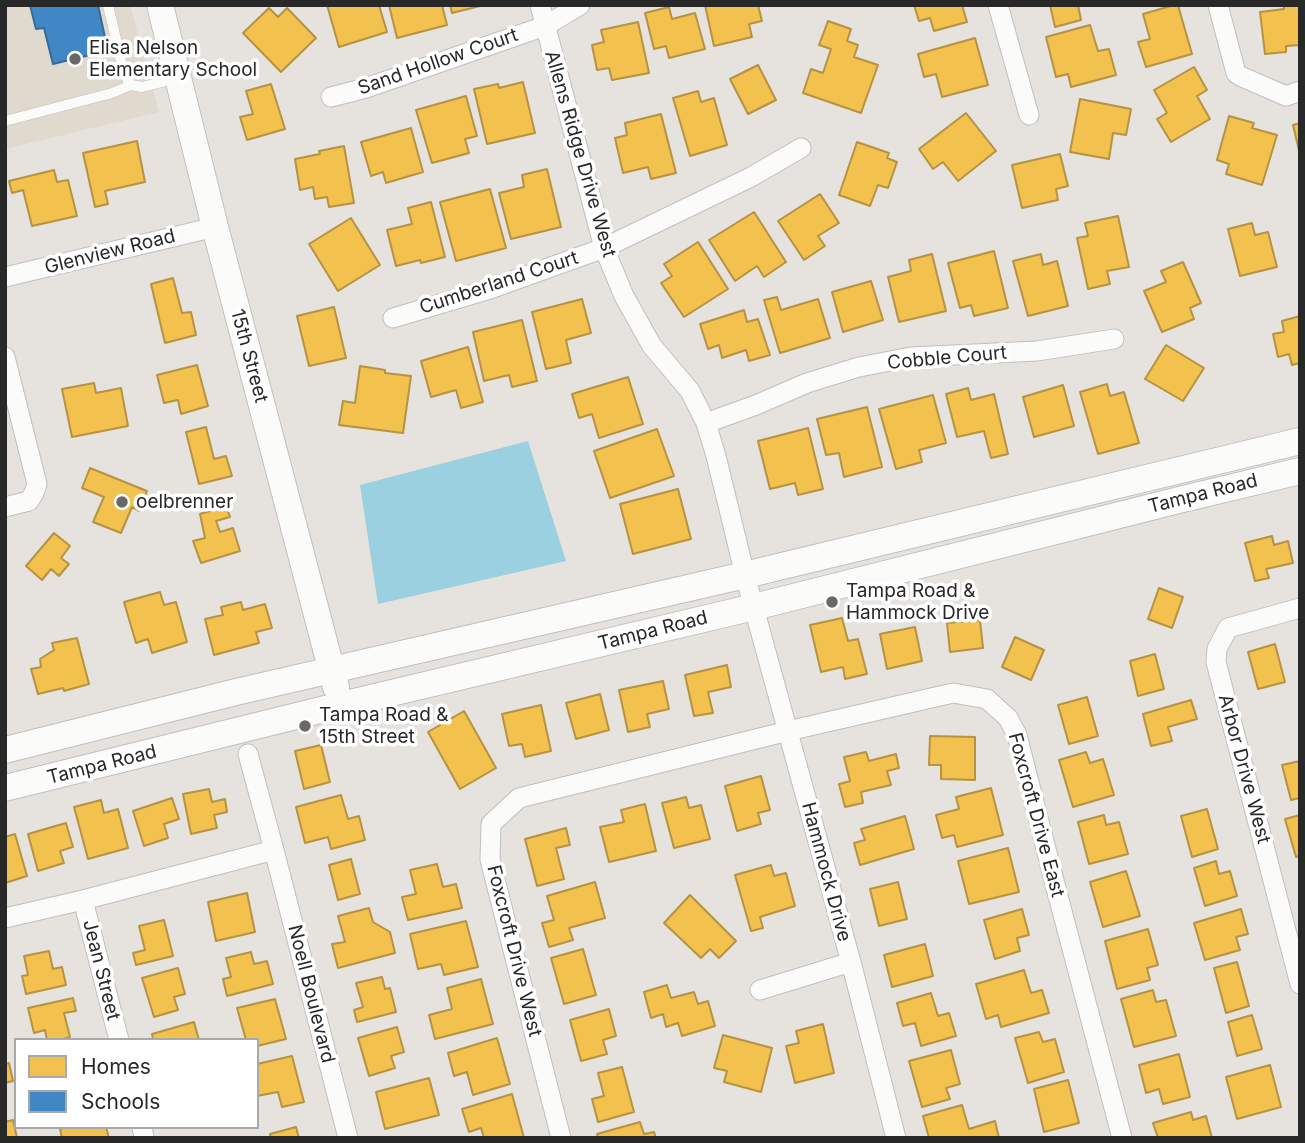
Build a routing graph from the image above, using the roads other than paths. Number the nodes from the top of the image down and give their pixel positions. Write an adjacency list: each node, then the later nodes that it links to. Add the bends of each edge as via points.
1 (108, 5): 9 (lane, via 124,74)
2 (160, 5): 8 (main road, 15th Street)
3 (540, 5): 7 (street, Allens Ridge Drive West)
4 (580, 5): 7 (street, Sand Hollow Court)
5 (998, 5): 12 (street)
6 (1218, 5): 10 (street, via 1236,73 1286,96)
7 (545, 26): 11 (street, Sand Hollow Court); 16 (street, Allens Ridge Drive West)
8 (178, 78): 9 (lane, via 142,87); 15 (main road, 15th Street)
9 (131, 85): 13 (lane)
10 (1300, 91)
11 (331, 97)
12 (1029, 115)
13 (5, 121)
14 (801, 148): 16 (street, Cumberland Court)
15 (215, 227): 17 (street, Glenview Road); 28 (main road, 15th Street)
16 (604, 248): 18 (street, Cumberland Court); 21 (street, Allens Ridge Drive West, via 652,345 690,391)
17 (5, 277)
18 (394, 318)
19 (1114, 339): 21 (street, Cobble Court, via 1037,351 911,357 807,383)
20 (5, 357): 24 (street, via 37,484 29,501)
21 (706, 423): 25 (street, Allens Ridge Drive West)
22 (1300, 441): 25 (main road, Tampa Road)
23 (1300, 471): 26 (main road, Tampa Road)
24 (5, 507)
25 (745, 575): 26 (street, Allens Ridge Drive West); 28 (main road, Tampa Road)
26 (754, 607): 29 (main road, Tampa Road); 30 (street, Hammock Drive)
27 (1300, 608): 38 (street, Arbor Drive West, via 1228,628 1216,662)
28 (331, 670): 29 (main road, 15th Street); 31 (main road, Tampa Road)
29 (341, 705): 33 (main road, Tampa Road)
30 (788, 731): 37 (street, Hammock Drive); 42 (street, Foxcroft Drive West, via 519,798 491,824 491,860); 44 (street, Foxcroft Drive East, via 953,693 987,699 1008,718 1017,735)
31 (5, 750)
32 (248, 754): 34 (street, Noell Boulevard)
33 (5, 788)
34 (274, 850): 35 (street); 41 (street, Noell Boulevard)
35 (83, 900): 36 (street); 40 (street, Jean Street)
36 (5, 918)
37 (851, 962): 39 (street); 43 (street, Hammock Drive)
38 (1300, 984)
39 (760, 990)
40 (118, 1038)
41 (348, 1138)
42 (562, 1138)
43 (896, 1138)
44 (1122, 1138)

